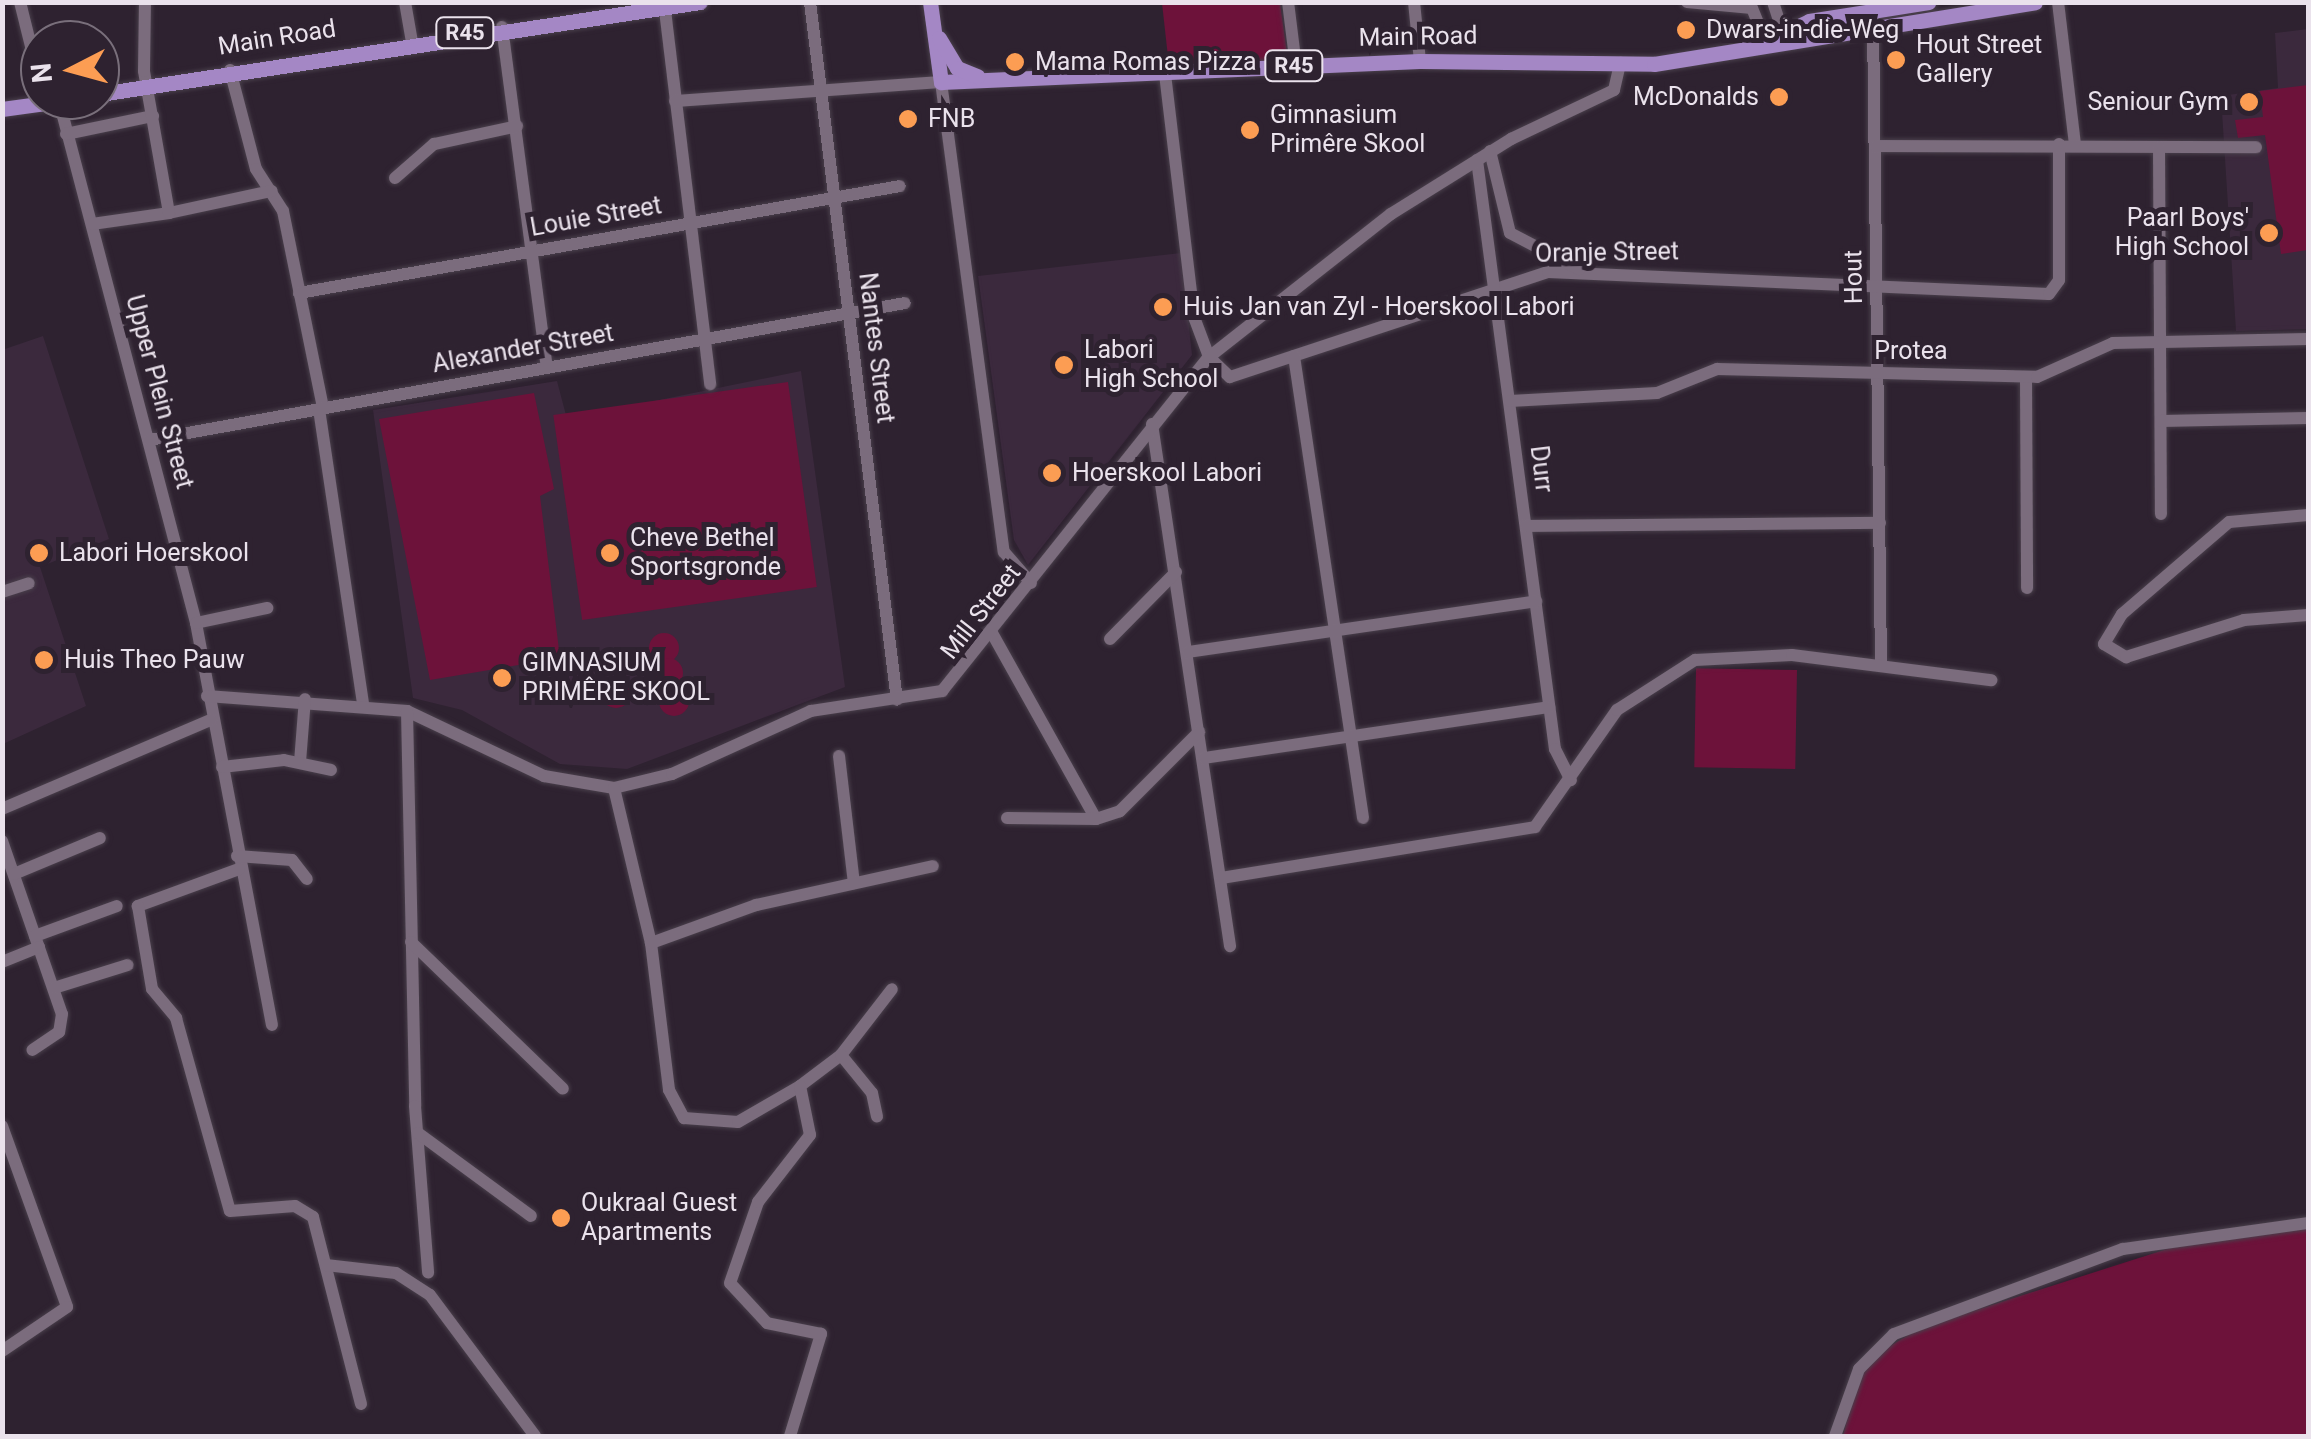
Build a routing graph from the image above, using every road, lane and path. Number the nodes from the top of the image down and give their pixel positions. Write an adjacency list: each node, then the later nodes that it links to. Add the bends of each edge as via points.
1 (145, 2): 27 (street)
2 (406, 2): 19 (street)
3 (700, 2): 14 (main road, Main Road / R45)
4 (810, 2): 28 (street, Nantes Street)
5 (930, 2): 16 (main road)
6 (1288, 2): 22 (street)
7 (1414, 2): 20 (street)
8 (1687, 2): 13 (street)
9 (1773, 2): 18 (street)
10 (1929, 2): 15 (main road, Main Road / R45)
11 (2035, 2): 15 (main road, Main Road / R45)
12 (2058, 2): 36 (street)
13 (1707, 4): 18 (street, via 1752,8)
14 (664, 5): 17 (main road, Main Road / R45); 30 (street)
15 (1873, 19): 18 (main road, Main Road / R45); 37 (street, Hout)
16 (933, 25): 25 (main road, via 957,68); 26 (main road)
17 (502, 27): 19 (main road, Main Road / R45); 33 (street)
18 (1776, 37): 21 (main road, Main Road / R45, via 1678,62)
19 (412, 42): 23 (main road, Main Road / R45)
20 (1420, 61): 21 (main road, Main Road / R45); 22 (main road, Main Road / R45)
21 (1620, 64): 40 (street, Mill Street, via 1611,92)
22 (1296, 66): 24 (main road, Main Road / R45)
23 (230, 70): 27 (main road, Main Road / R45); 44 (street, via 256,169)
24 (1165, 74): 25 (main road, Main Road / R45); 60 (street, via 1194,317)
25 (998, 79): 26 (main road, Main Road / R45)
26 (941, 82): 28 (street); 76 (street, via 1004,552)
27 (146, 86): 29 (main road, Main Road / R45); 31 (street)
28 (823, 89): 30 (street); 45 (street, Nantes Street)
29 (120, 91)
30 (675, 101): 47 (street)
31 (152, 116): 34 (street); 46 (street)
32 (61, 120): 34 (street, Upper Plein Street)
33 (517, 126): 42 (street, via 434,144); 49 (street)
34 (66, 134): 48 (street, Upper Plein Street)
35 (2059, 144): 36 (street); 37 (street); 51 (street, Oranje Street, via 2058,288)
36 (2074, 145): 38 (street)
37 (1876, 146): 51 (street, Hout)
38 (2159, 146): 39 (street); 58 (street)
39 (2256, 147)
40 (1490, 152): 41 (street, Mill Street); 50 (street, via 1510,233)
41 (1477, 160): 52 (street, Durr); 60 (street, Mill Street, via 1338,252)
42 (395, 178)
43 (900, 186): 45 (street, Louie Street)
44 (272, 191): 46 (street); 53 (street)
45 (834, 196): 47 (street, Louie Street); 55 (street, Nantes Street)
46 (169, 213): 48 (street)
47 (689, 223): 49 (street, Louie Street); 56 (street)
48 (92, 224): 70 (street, Upper Plein Street)
49 (533, 251): 53 (street, Louie Street); 61 (street)
50 (1584, 271): 51 (street, Oranje Street); 52 (street, Oranje Street)
51 (1876, 282): 62 (street, Hout)
52 (1494, 284): 59 (street, Oranje Street); 65 (street, Durr)
53 (300, 292): 66 (street)
54 (906, 303): 55 (street, Alexander Street)
55 (849, 312): 56 (street, Alexander Street); 92 (street, Nantes Street)
56 (704, 339): 61 (street, Alexander Street); 64 (street)
57 (2308, 339): 58 (street, Protea)
58 (2159, 342): 63 (street, Protea, via 2101,346); 68 (street)
59 (1294, 356): 60 (street, Oranje Street, via 1230,377); 84 (street)
60 (1209, 358): 69 (street, Mill Street)
61 (547, 367): 66 (street, Alexander Street)
62 (1878, 374): 63 (street, Protea); 65 (street, Protea, via 1717,369 1657,393); 73 (street, Hout)
63 (2026, 378): 78 (street)
64 (710, 384)
65 (1510, 401): 74 (street, Durr)
66 (321, 409): 70 (street, Alexander Street); 93 (street)
67 (2308, 418): 68 (street)
68 (2160, 421): 71 (street)
69 (1152, 424): 75 (street); 76 (street, Mill Street)
70 (149, 440): 83 (street, Upper Plein Street)
71 (2161, 514)
72 (2308, 515): 82 (street, via 2248,516 2220,529 2108,627 2106,650 2126,656 2244,620)
73 (1880, 523): 74 (street); 88 (street, Hout)
74 (1526, 526): 80 (street, Durr)
75 (1176, 572): 86 (street); 87 (street)
76 (1031, 583): 85 (street, Mill Street)
77 (29, 584): 79 (street)
78 (2027, 588)
79 (2, 592)
80 (1536, 601): 84 (street); 94 (street, Durr)
81 (267, 608): 83 (street)
82 (2308, 616)
83 (196, 624): 90 (street, Upper Plein Street)
84 (1337, 628): 87 (street); 98 (street)
85 (992, 633): 92 (street, Mill Street, via 946,688); 109 (street)
86 (1110, 639)
87 (1188, 652): 97 (street)
88 (1881, 663): 89 (street); 104 (street, via 1759,654 1695,660 1662,672 1617,710)
89 (1991, 680)
90 (208, 696): 91 (street, Mill Street); 96 (street, Upper Plein Street)
91 (305, 699): 93 (street, Mill Street); 101 (street)
92 (897, 700): 105 (street, Mill Street, via 811,711 672,774)
93 (364, 705): 95 (street, Mill Street)
94 (1549, 707): 98 (street); 104 (street, Durr)
95 (407, 711): 105 (street, Mill Street, via 544,776); 120 (street)
96 (211, 720): 102 (street, Upper Plein Street); 106 (street)
97 (1199, 732): 100 (street); 109 (street, via 1120,811)
98 (1351, 736): 100 (street); 108 (street)
99 (839, 756): 117 (street)
100 (1204, 758): 115 (street)
101 (300, 762): 102 (street); 103 (street)
102 (222, 767): 112 (street, Upper Plein Street)
103 (331, 770)
104 (1571, 780): 115 (street, via 1554,811 1525,831)
105 (614, 788): 121 (street)
106 (2, 809)
107 (1007, 818): 109 (street)
108 (1363, 818)
109 (1096, 819)
110 (100, 838): 114 (street)
111 (2, 842): 114 (street)
112 (238, 862): 116 (street, via 292,860); 127 (street, Upper Plein Street); 137 (street, via 140,904 138,928 152,989 176,1018 224,1200 241,1217 305,1208)
113 (933, 866): 117 (street)
114 (14, 874): 119 (street)
115 (1221, 878): 122 (street)
116 (308, 879)
117 (854, 883): 121 (street)
118 (117, 906): 119 (street)
119 (37, 941): 123 (street); 125 (street)
120 (411, 942): 131 (street); 134 (street)
121 (650, 944): 130 (street, via 679,1113 730,1124)
122 (1230, 946)
123 (2, 962)
124 (128, 965): 125 (street)
125 (54, 988): 128 (street, via 60,1032)
126 (892, 988): 129 (street)
127 (272, 1025)
128 (32, 1050)
129 (841, 1055): 130 (street); 132 (street, via 872,1093)
130 (800, 1086): 142 (street, via 810,1135 758,1202 734,1294 767,1323 822,1337)
131 (563, 1089)
132 (877, 1116)
133 (2, 1126): 139 (street, via 68,1307)
134 (418, 1133): 135 (street); 138 (street)
135 (531, 1216)
136 (2308, 1223): 143 (street, via 2123,1249 1894,1334 1866,1358)
137 (326, 1265): 140 (street); 141 (street, via 396,1273 430,1295)
138 (428, 1272)
139 (2, 1350)
140 (362, 1404)
141 (535, 1436)
142 (790, 1436)
143 (1835, 1436)

